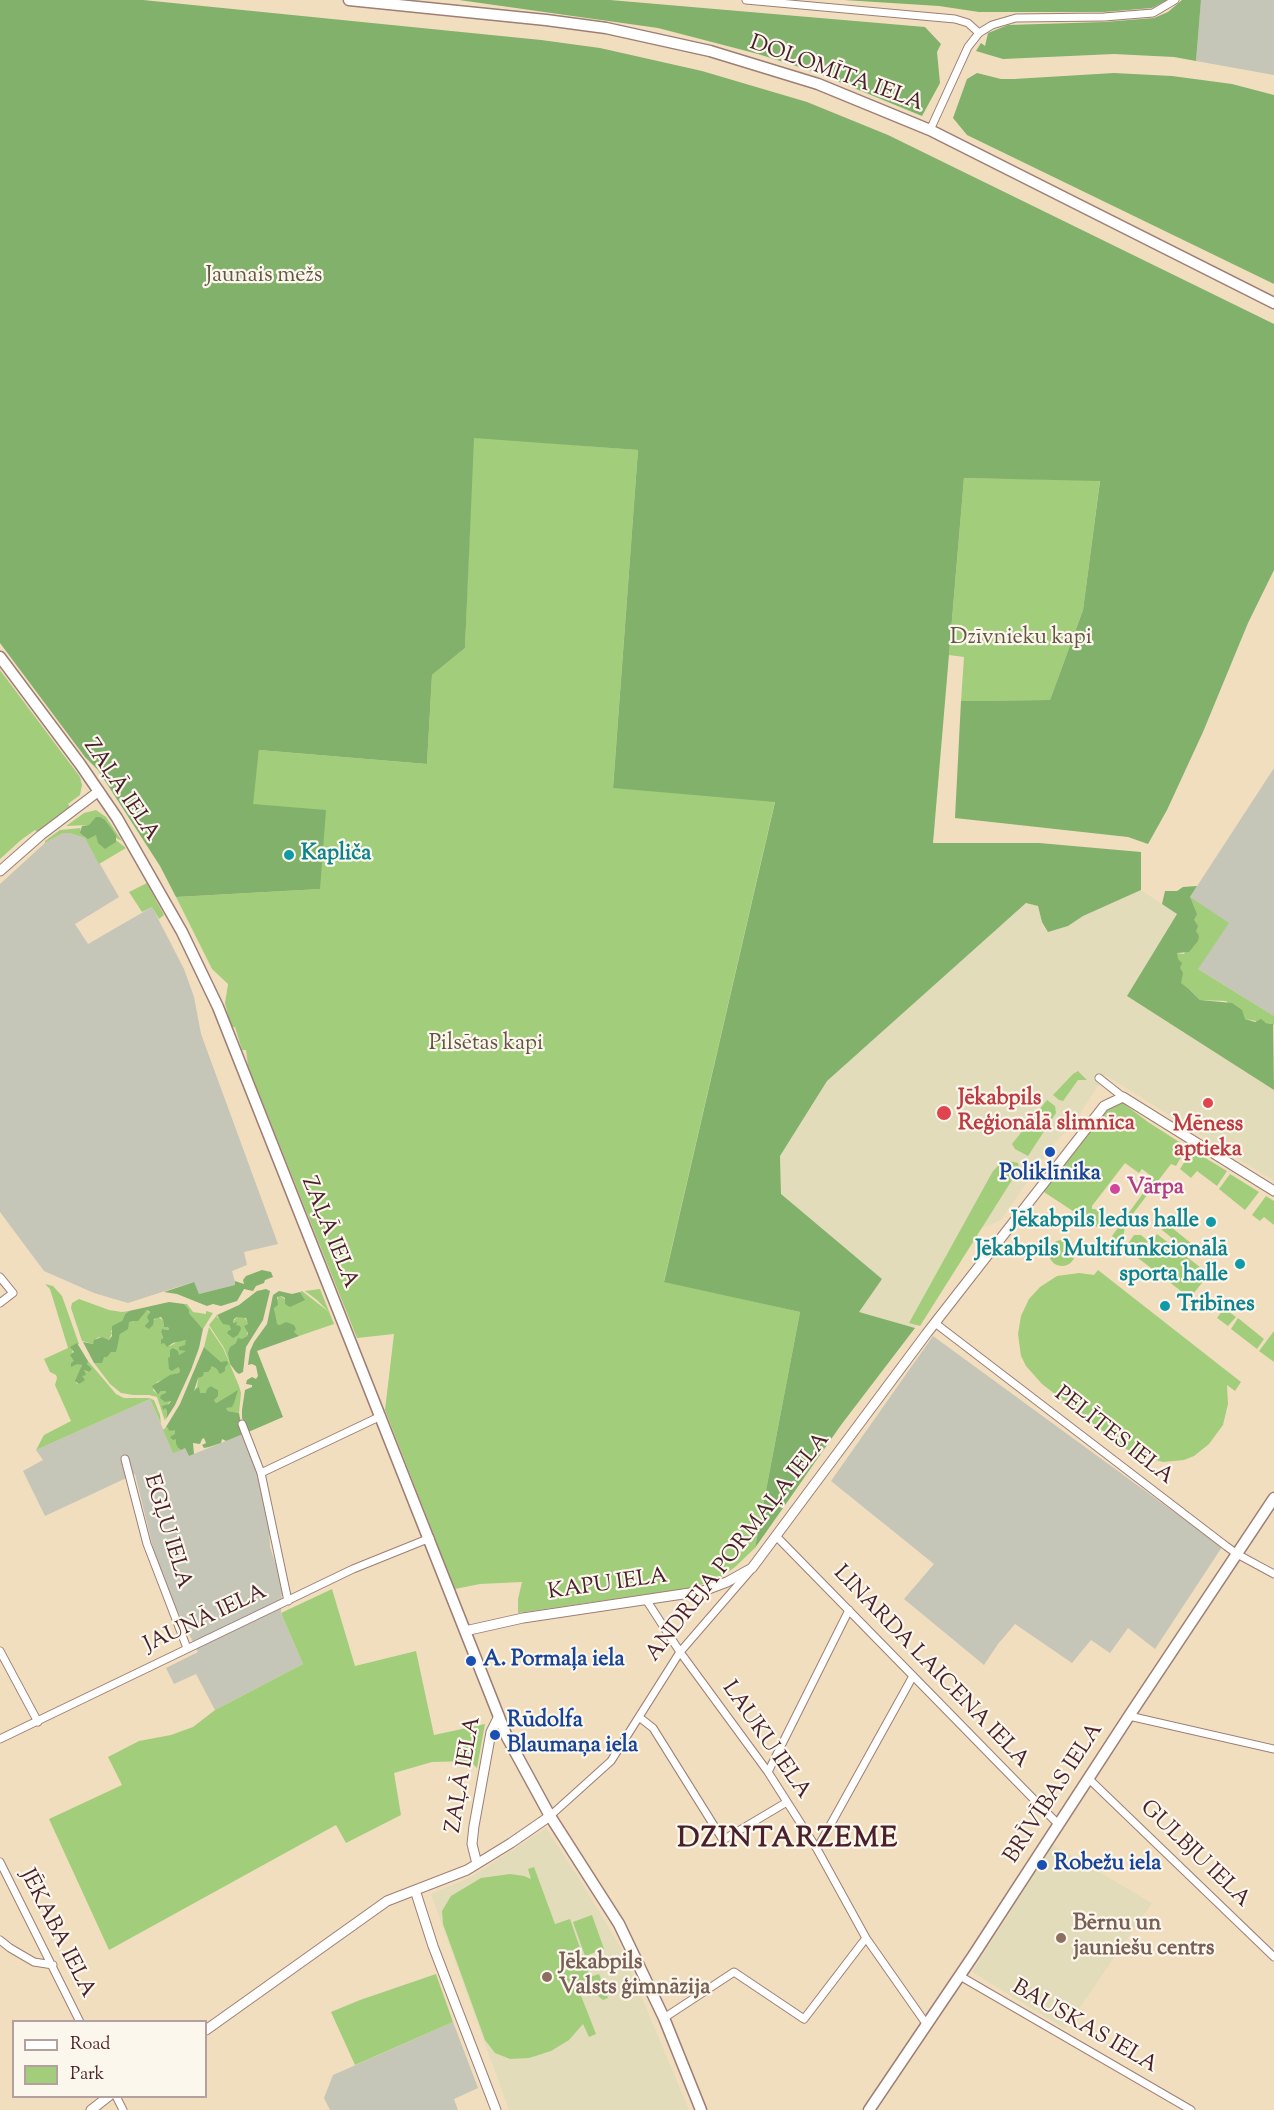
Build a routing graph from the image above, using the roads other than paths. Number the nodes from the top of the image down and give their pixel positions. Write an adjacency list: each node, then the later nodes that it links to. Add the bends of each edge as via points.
1 (349, 0): 4 (main road, DOLOMĪTA IELA)
2 (746, 0): 5 (street, via 955,19 968,23)
3 (1175, 0): 5 (street, via 1153,13 1016,18)
4 (433, 4): 6 (main road, DOLOMĪTA IELA, via 606,28 710,51 818,84)
5 (979, 33): 6 (street, via 968,46)
6 (930, 130): 7 (main road, DOLOMĪTA IELA)
7 (1274, 303)
8 (0, 657): 9 (main road, ZAĻĀ IELA)
9 (99, 792): 10 (street); 17 (main road, ZAĻĀ IELA, via 163,897 218,1007)
10 (0, 871)
11 (1100, 1078): 12 (street)
12 (1123, 1097): 13 (street); 16 (street, ANDREJA PORMAĻA IELA, via 1095,1115)
13 (1274, 1191)
14 (0, 1277): 15 (street, via 13,1293)
15 (0, 1303)
16 (935, 1323): 22 (street, ANDREJA PORMAĻA IELA); 24 (street, PELĪTES IELA)
17 (381, 1416): 20 (street); 23 (main road, ZAĻĀ IELA)
18 (242, 1424): 20 (street)
19 (125, 1459): 31 (street, EGĻU IELA, via 147,1544)
20 (261, 1473): 27 (street)
21 (1274, 1498): 24 (main road, BRĪVĪBAS IELA)
22 (776, 1536): 25 (street, ANDREJA PORMAĻA IELA); 29 (street, LINARDA LAICENA IELA)
23 (430, 1538): 27 (street, JAUNĀ IELA); 30 (main road, ZAĻĀ IELA)
24 (1237, 1554): 26 (street, PELĪTES IELA); 36 (main road, BRĪVĪBAS IELA)
25 (752, 1568): 28 (street, KAPU IELA, via 703,1591); 33 (street, ANDREJA PORMAĻA IELA)
26 (1274, 1574)
27 (288, 1601): 31 (street, JAUNĀ IELA)
28 (647, 1601): 30 (street, KAPU IELA, via 523,1618); 33 (street, LAUKU IELA)
29 (849, 1610): 34 (street, LINARDA LAICENA IELA); 41 (street)
30 (465, 1631): 35 (main road, ZAĻĀ IELA)
31 (187, 1648): 38 (street, JAUNĀ IELA)
32 (0, 1651): 38 (street)
33 (681, 1652): 37 (street, ANDREJA PORMAĻA IELA); 41 (street, LAUKU IELA)
34 (913, 1676): 45 (street, LINARDA LAICENA IELA); 46 (street)
35 (499, 1716): 44 (main road, via 517,1758); 48 (street, ZAĻĀ IELA, via 491,1732 474,1826 472,1844)
36 (1129, 1716): 40 (street); 42 (main road, BRĪVĪBAS IELA)
37 (639, 1717): 43 (street, via 653,1728 723,1840); 44 (street, ANDREJA PORMAĻA IELA, via 611,1761)
38 (38, 1722): 39 (street, JAUNĀ IELA)
39 (0, 1739)
40 (1274, 1749)
41 (768, 1772): 43 (street, LAUKU IELA)
42 (1088, 1778): 45 (main road, BRĪVĪBAS IELA); 52 (street, GULBJU IELA)
43 (787, 1802): 46 (street, LAUKU IELA)
44 (550, 1816): 48 (street, ANDREJA PORMAĻA IELA); 55 (main road, via 619,1924)
45 (1058, 1824): 54 (main road, BRĪVĪBAS IELA)
46 (817, 1849): 50 (street, LAUKU IELA)
47 (0, 1862): 53 (street, JĒKABA IELA)
48 (477, 1863): 49 (street, ANDREJA PORMAĻA IELA)
49 (415, 1890): 58 (street, ANDREJA PORMAĻA IELA, via 387,1901); 61 (street)
50 (866, 1938): 55 (street, via 804,2019 734,1972); 57 (street, LAUKU IELA)
51 (0, 1940): 53 (street, via 34,1962)
52 (1274, 1957)
53 (53, 1965): 56 (street, JĒKABA IELA)
54 (960, 1976): 57 (main road, BRĪVĪBAS IELA); 64 (street, BAUSKAS IELA)
55 (664, 2018): 62 (main road)
56 (79, 2020)
57 (927, 2025): 63 (main road, BRĪVĪBAS IELA)
58 (207, 2029)
59 (108, 2098): 60 (street)
60 (90, 2110)
61 (496, 2110)
62 (701, 2110)
63 (869, 2110)
64 (1191, 2110)

